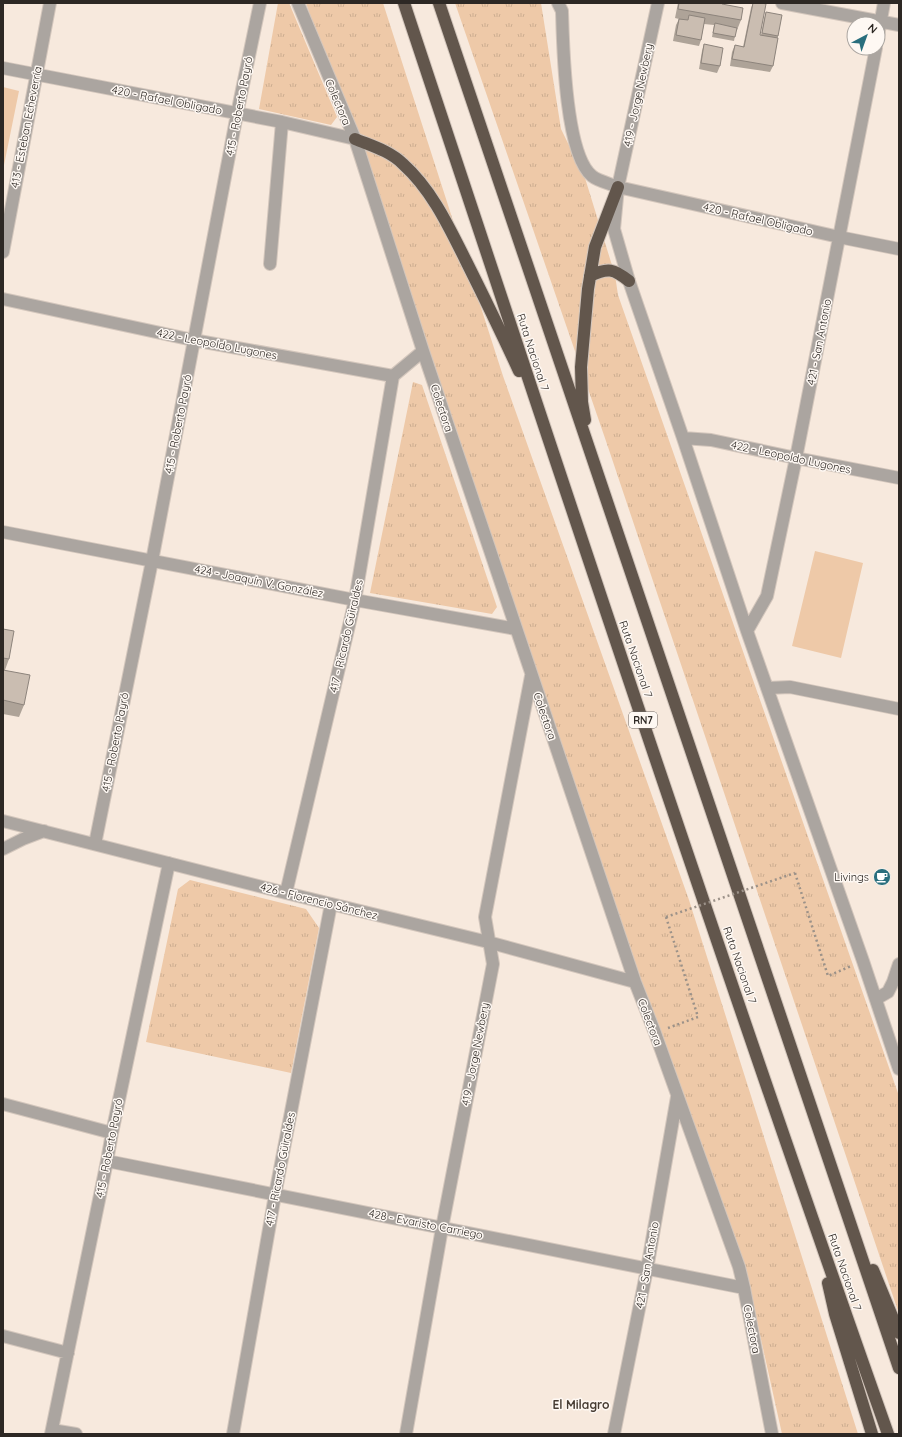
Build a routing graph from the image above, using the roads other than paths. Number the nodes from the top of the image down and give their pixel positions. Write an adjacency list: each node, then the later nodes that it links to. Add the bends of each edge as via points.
1 (50, 3): 16 (street, 413 - Esteban Echeverría)
2 (260, 3): 17 (street, 415 - Roberto Payró)
3 (298, 3): 19 (street, Colectora)
4 (404, 3): 31 (highway, Ruta Nacional 7 / RN7)
5 (439, 3): 34 (highway, Ruta Nacional 7)
6 (558, 3): 20 (street, 420 - Rafael Obligado, via 562,10 565,79 572,128 582,162 592,176)
7 (658, 3): 20 (street, 419 - Jorge Newbery)
8 (782, 3): 10 (street)
9 (884, 3): 11 (street)
10 (850, 16)
11 (882, 16)
12 (886, 23): 13 (street)
13 (899, 26)
14 (874, 56): 21 (street, 421 - San Antonio)
15 (3, 68): 16 (street, 420 - Rafael Obligado)
16 (36, 74): 17 (street, 420 - Rafael Obligado); 23 (street, 413 - Esteban Echeverría)
17 (237, 114): 18 (street, 420 - Rafael Obligado); 28 (street, 415 - Roberto Payró)
18 (282, 122): 19 (street, 420 - Rafael Obligado); 24 (street)
19 (355, 139): 29 (street, Colectora); 31 (highway, via 386,151 403,164 434,200 494,317)
20 (618, 187): 21 (street, 420 - Rafael Obligado); 25 (highway, via 595,247); 26 (street, via 614,229)
21 (839, 237): 22 (street, 420 - Rafael Obligado); 33 (street, 421 - San Antonio)
22 (899, 249)
23 (3, 252)
24 (270, 264)
25 (590, 276): 26 (highway, via 602,270 609,270 619,273); 34 (highway, via 581,367 582,402)
26 (629, 281): 32 (street)
27 (3, 300): 28 (street, 422 - Leopoldo Lugones)
28 (193, 340): 30 (street, 422 - Leopoldo Lugones); 37 (street, 415 - Roberto Payró)
29 (423, 351): 30 (street); 39 (street, Colectora)
30 (393, 376): 38 (street, 417 - Ricardo Güiraldes)
31 (542, 422): 63 (highway, Ruta Nacional 7 / RN7)
32 (684, 438): 33 (street, 422 - Leopoldo Lugones, via 711,440); 40 (street)
33 (796, 458): 35 (street, 422 - Leopoldo Lugones); 40 (street, 421 - San Antonio, via 766,596)
34 (592, 461): 62 (highway, Ruta Nacional 7)
35 (899, 478)
36 (3, 532): 37 (street, 424 - Joaquín V. González)
37 (152, 560): 38 (street, 424 - Joaquín V. González); 46 (street, 415 - Roberto Payró)
38 (355, 600): 39 (street, 424 - Joaquín V. González); 49 (street, 417 - Ricardo Güiraldes)
39 (516, 629): 41 (street, Colectora)
40 (747, 631): 42 (street)
41 (531, 675): 51 (street, 419 - Jorge Newbery, via 485,916); 53 (street, Colectora)
42 (768, 688): 43 (street, via 790,687); 54 (street)
43 (899, 709)
44 (3, 821): 45 (street, 426 - Florencio Sánchez)
45 (44, 832): 46 (street, 426 - Florencio Sánchez); 47 (street)
46 (95, 844): 48 (street, 426 - Florencio Sánchez)
47 (3, 849)
48 (169, 863): 49 (street, 426 - Florencio Sánchez); 59 (street, 415 - Roberto Payró)
49 (286, 893): 50 (street, 426 - Florencio Sánchez)
50 (331, 904): 51 (street, 426 - Florencio Sánchez); 61 (street, 417 - Ricardo Güiraldes)
51 (488, 942): 53 (street, 426 - Florencio Sánchez); 64 (street, 419 - Jorge Newbery, via 492,964)
52 (899, 964): 54 (street, via 888,992)
53 (635, 982): 57 (street, Colectora)
54 (876, 999): 55 (street)
55 (894, 1038): 56 (street)
56 (899, 1069)
57 (677, 1096): 65 (street, 421 - San Antonio); 66 (street, Colectora, via 726,1230)
58 (3, 1104): 59 (street)
59 (112, 1134): 60 (street, 415 - Roberto Payró)
60 (107, 1161): 61 (street, 428 - Evaristo Carriego); 69 (street, 415 - Roberto Payró)
61 (275, 1194): 64 (street, 428 - Evaristo Carriego); 73 (street, 417 - Ricardo Güiraldes)
62 (847, 1215): 67 (highway); 70 (highway, Ruta Nacional 7)
63 (812, 1218): 77 (highway, via 835,1314); 78 (highway, Ruta Nacional 7 / RN7)
64 (442, 1228): 65 (street, 428 - Evaristo Carriego); 74 (street, 419 - Jorge Newbery)
65 (647, 1269): 66 (street, 428 - Evaristo Carriego); 75 (street, 421 - San Antonio)
66 (744, 1288): 76 (street, Colectora)
67 (899, 1333)
68 (3, 1336): 69 (street)
69 (68, 1353): 71 (street, 415 - Roberto Payró)
70 (899, 1368)
71 (51, 1432): 72 (street)
72 (76, 1434)
73 (233, 1434)
74 (406, 1434)
75 (614, 1434)
76 (772, 1434)
77 (872, 1434)
78 (888, 1434)

